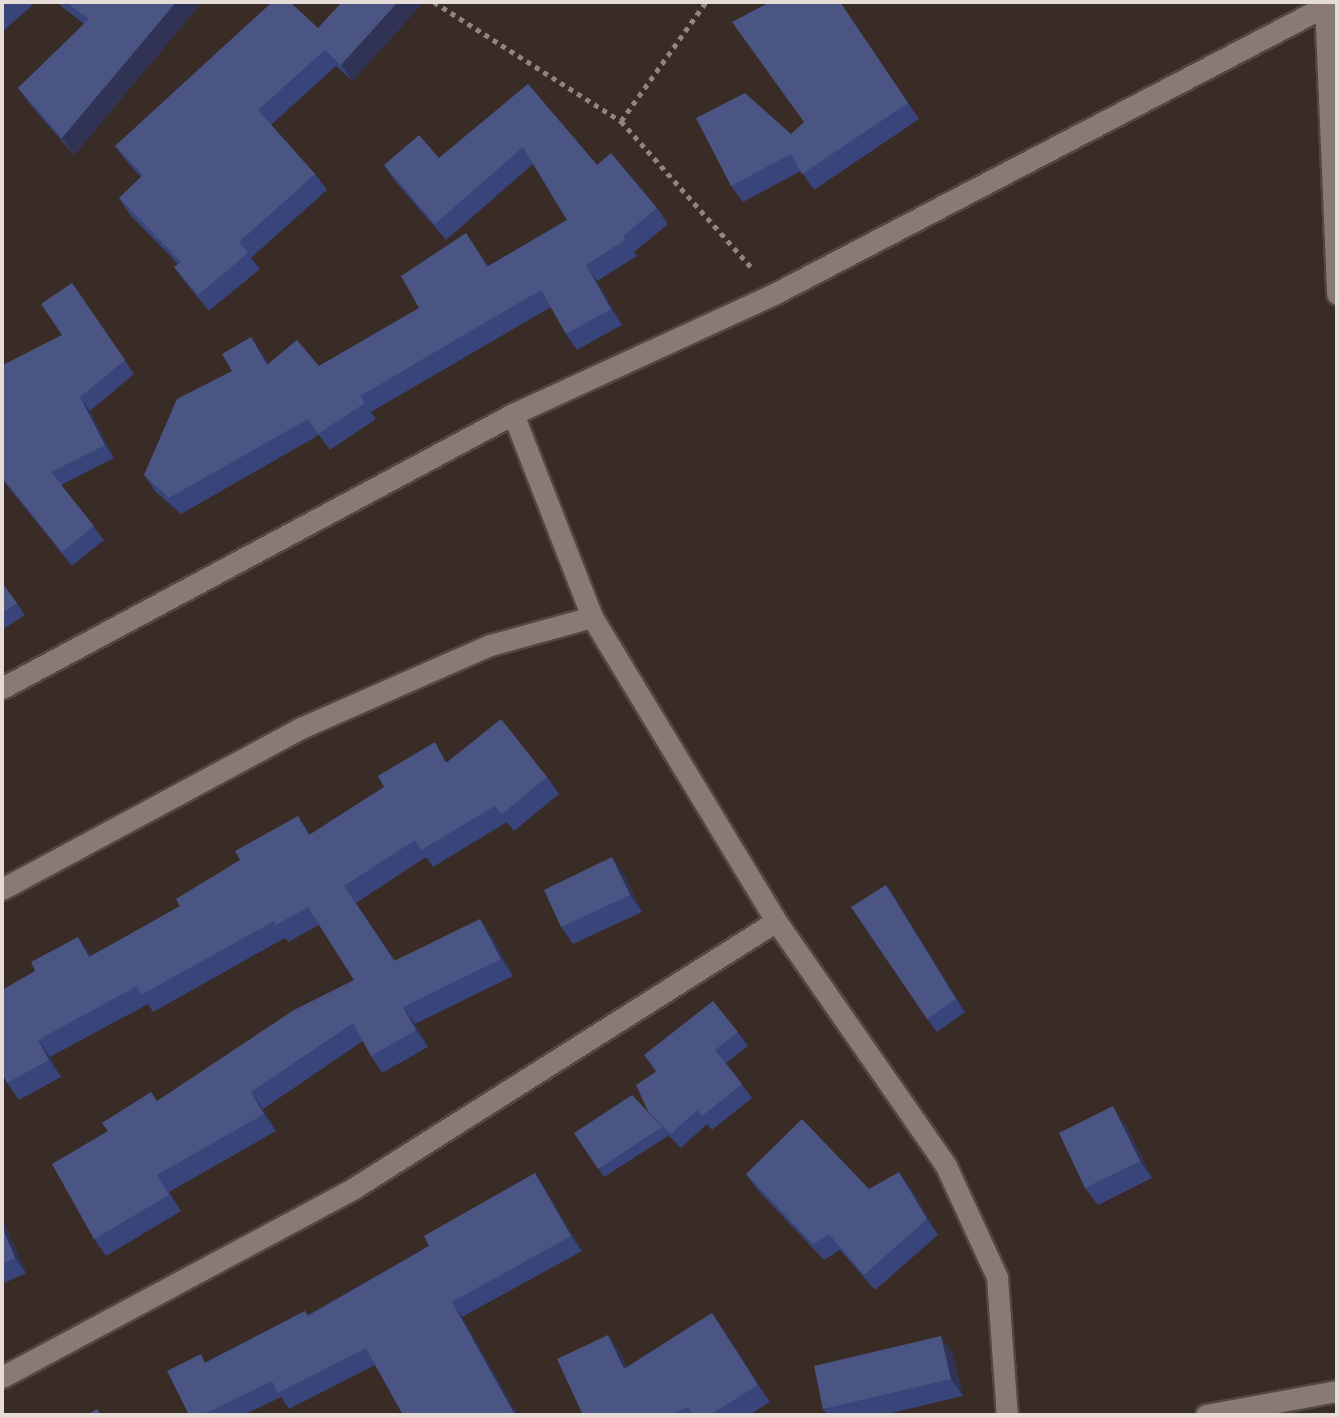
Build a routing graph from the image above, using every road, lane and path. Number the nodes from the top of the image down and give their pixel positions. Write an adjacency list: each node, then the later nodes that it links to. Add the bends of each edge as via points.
1 (434, 2): 4 (path)
2 (706, 2): 4 (path)
3 (1327, 3): 5 (street); 6 (street)
4 (621, 121): 5 (path, via 701,206)
5 (774, 294): 7 (street)
6 (1337, 294)
7 (513, 414): 8 (street); 9 (street)
8 (592, 617): 10 (street, via 490,645 301,729); 11 (street)
9 (2, 688)
10 (2, 889)
11 (776, 921): 12 (street, via 354,1188); 14 (street, via 946,1166 997,1278)
12 (2, 1377)
13 (1337, 1391): 15 (street)
14 (1007, 1415)
15 (1206, 1415)

